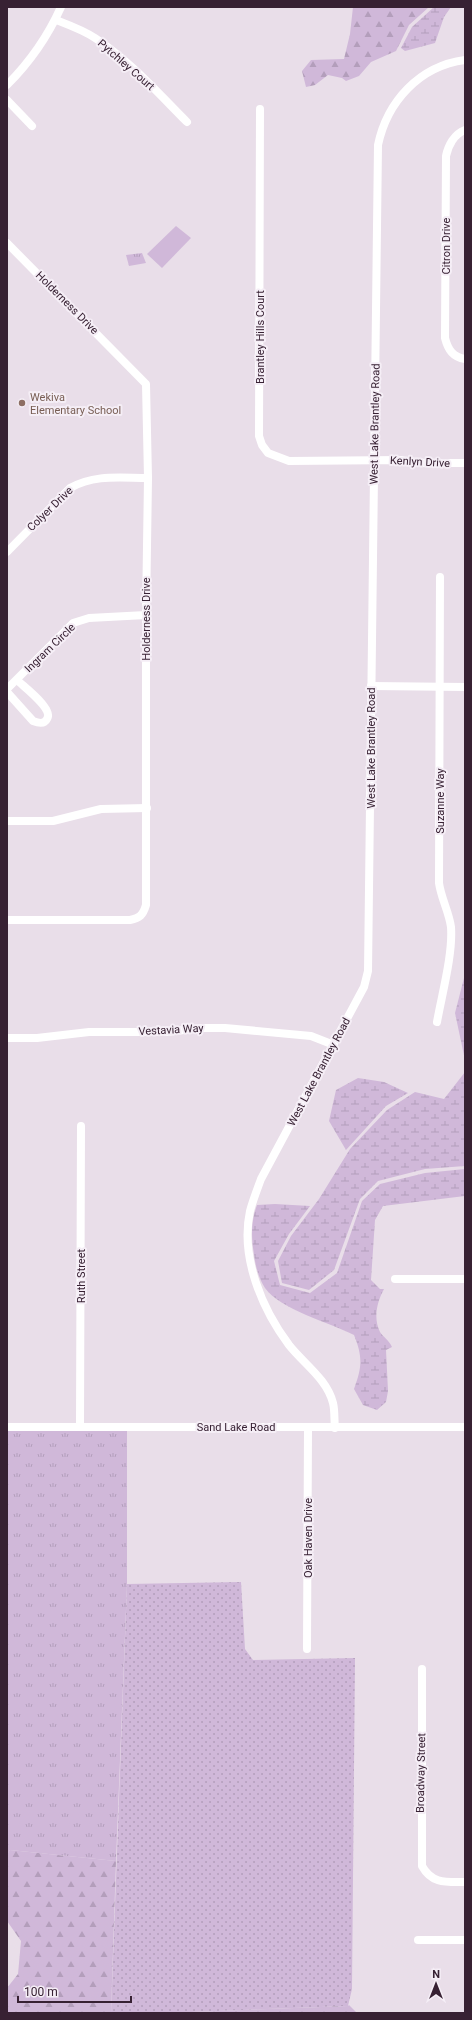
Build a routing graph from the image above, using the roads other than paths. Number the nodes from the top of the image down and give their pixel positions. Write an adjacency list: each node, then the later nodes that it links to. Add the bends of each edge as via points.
1 (62, 7): 2 (street)
2 (56, 20): 4 (street, via 32,57); 7 (street, Pytchley Court, via 94,37 112,50)
3 (465, 60): 12 (street, West Lake Brantley Road, via 437,68 410,85 389,112 380,134 376,162)
4 (7, 85)
5 (7, 100): 8 (street)
6 (260, 110): 12 (street, Brantley Hills Court, via 259,436 268,453 289,461)
7 (187, 122)
8 (32, 126)
9 (465, 130): 11 (street, Citron Drive, via 451,142 446,156 445,314 445,338 449,350 453,355)
10 (7, 243): 14 (street, Holderness Drive, via 146,384)
11 (465, 359)
12 (375, 460): 13 (street, Kenlyn Drive, via 400,460 424,464); 19 (street, West Lake Brantley Road)
13 (465, 463)
14 (148, 478): 15 (street, Colyer Drive, via 100,478 81,482 70,488); 17 (street, Holderness Drive)
15 (7, 552)
16 (440, 577): 20 (street, Suzanne Way)
17 (146, 615): 18 (street, Ingram Circle, via 96,617 73,623); 23 (street, Holderness Drive)
18 (16, 680): 22 (street, Ingram Circle); 22 (street, via 45,706 49,714 45,722 33,721)
19 (371, 686): 20 (street); 28 (street, West Lake Brantley Road, via 368,971 364,987)
20 (440, 688): 21 (street); 26 (street, Suzanne Way, via 439,883 451,927 451,941)
21 (465, 688)
22 (7, 691)
23 (147, 808): 24 (street, via 101,809 52,821); 25 (street, Holderness Drive, via 146,905 144,913 139,918)
24 (7, 821)
25 (7, 920)
26 (437, 1022)
27 (7, 1038): 28 (street, Vestavia Way, via 37,1038 89,1032 167,1032 226,1028 312,1036)
28 (334, 1045): 36 (street, West Lake Brantley Road, via 261,1179 250,1212 248,1243 253,1274 265,1304 290,1346 328,1391 333,1404)
29 (81, 1126): 32 (street, Ruth Street)
30 (465, 1278): 31 (street)
31 (395, 1280)
32 (80, 1426): 33 (street, Sand Lake Road); 35 (street, Sand Lake Road)
33 (7, 1427)
34 (465, 1427): 36 (street, Sand Lake Road)
35 (308, 1428): 36 (street, Sand Lake Road); 37 (street, Oak Haven Drive)
36 (335, 1428)
37 (307, 1649)
38 (422, 1669): 39 (street, Broadway Street, via 420,1857 427,1875 436,1880)
39 (465, 1882)
40 (418, 1940): 41 (street)
41 (465, 1940)

